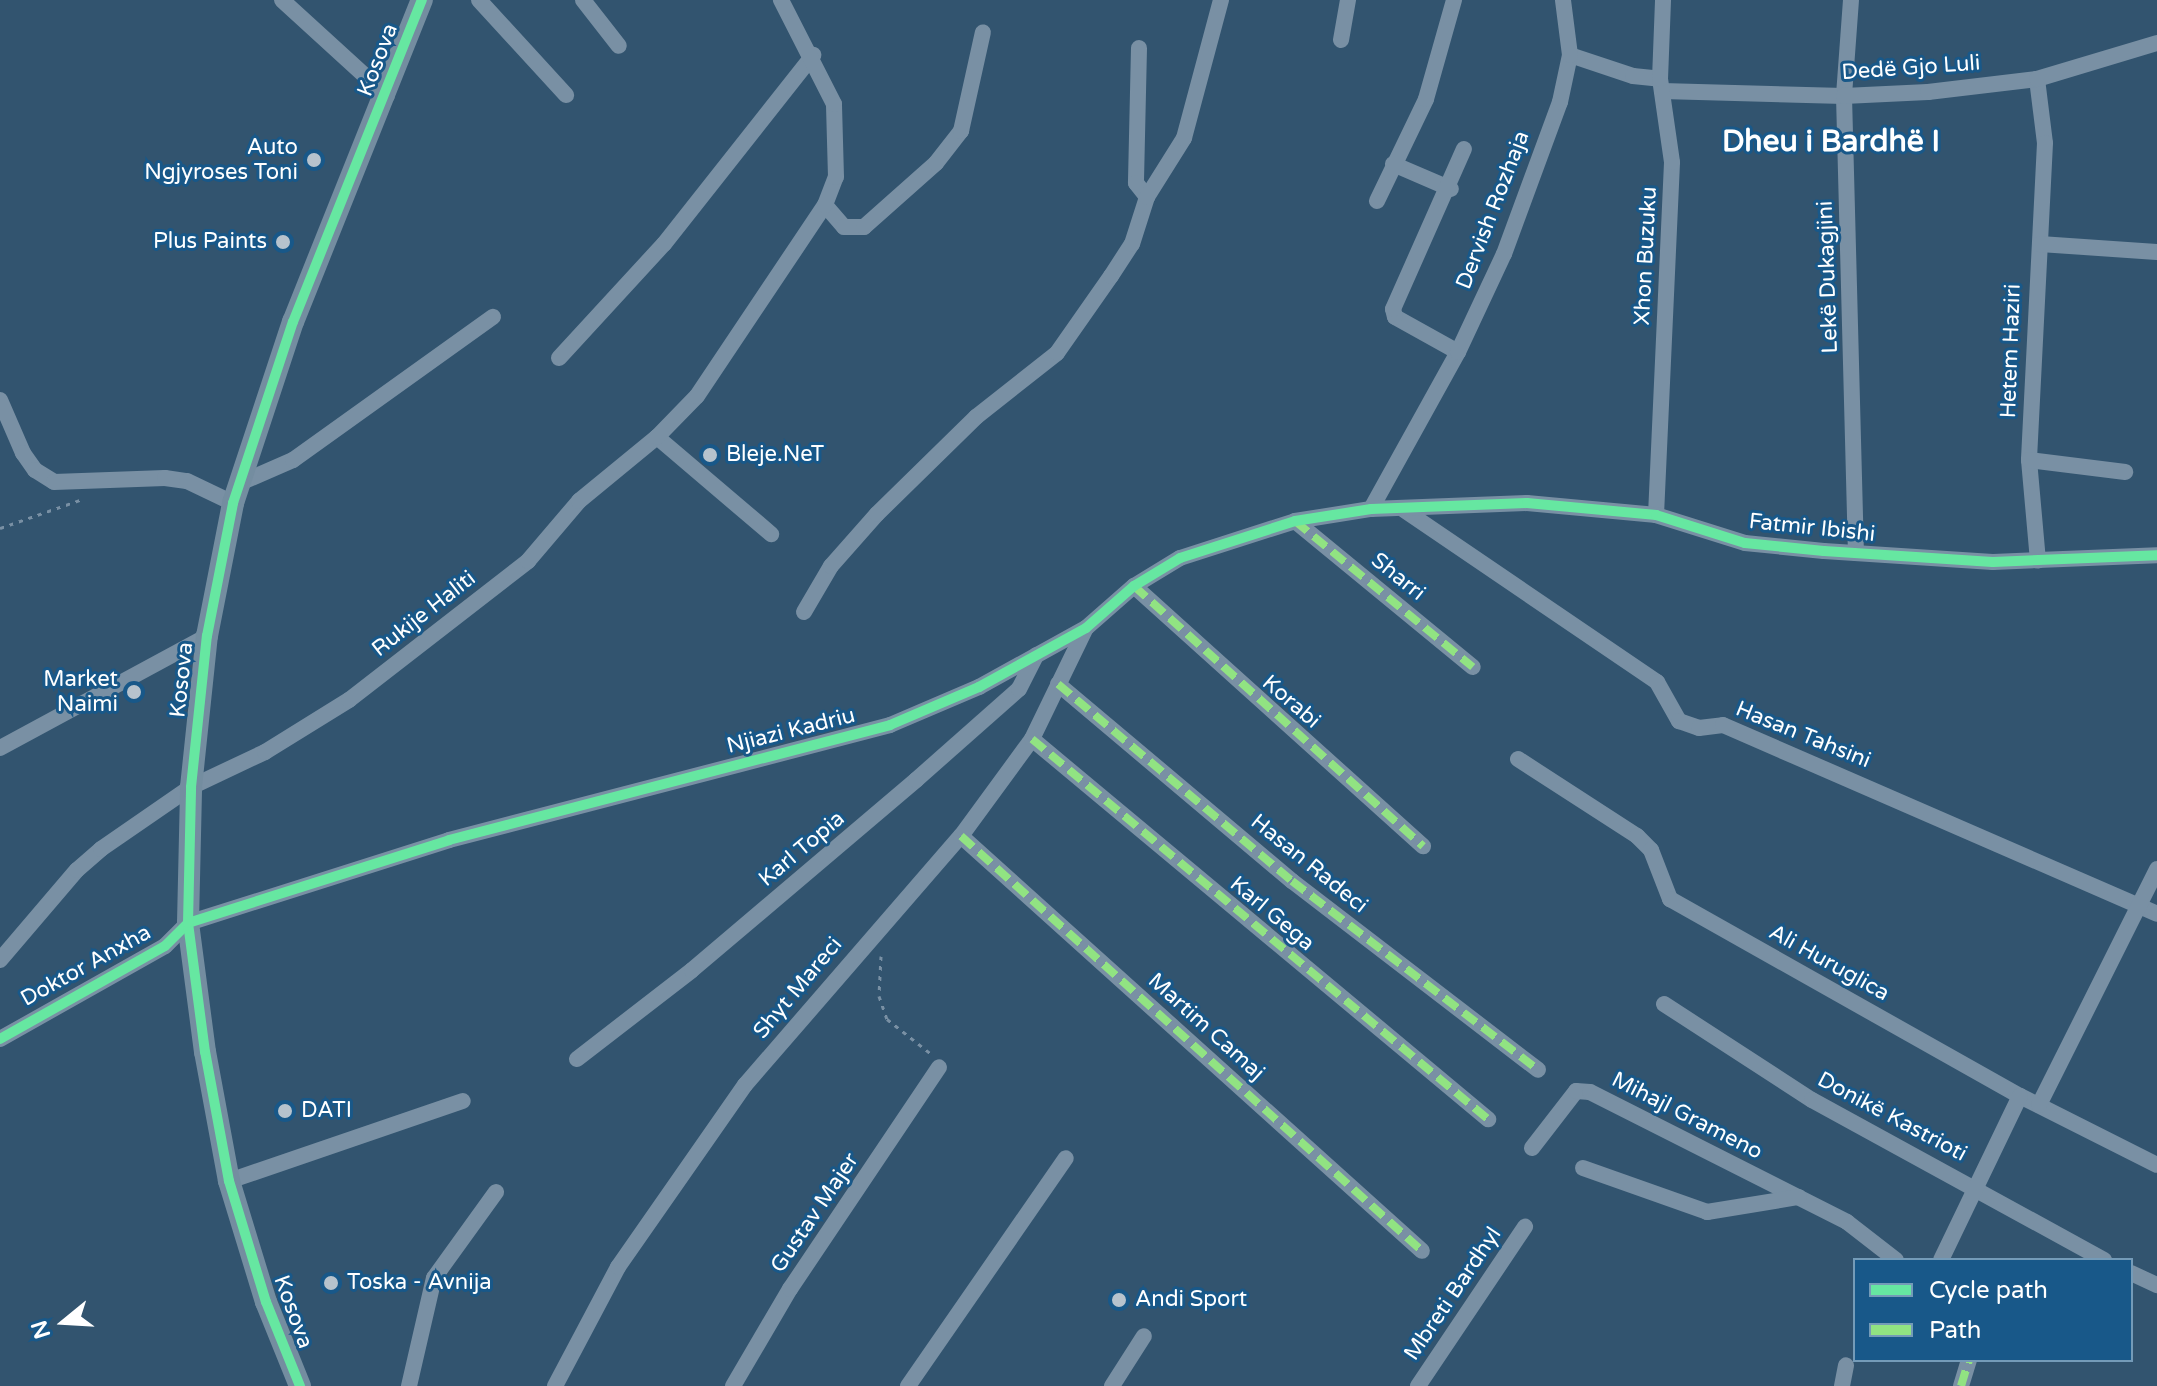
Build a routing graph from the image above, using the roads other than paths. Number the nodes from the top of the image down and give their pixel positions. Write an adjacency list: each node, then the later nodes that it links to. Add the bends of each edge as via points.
1 (282, 0): 22 (street)
2 (422, 0): 22 (street, Kosova)
3 (479, 0): 21 (street)
4 (583, 0): 15 (street)
5 (781, 0): 17 (street, Rukije Haliti)
6 (1221, 0): 27 (street, via 1184,138)
7 (1348, 0): 13 (street)
8 (1454, 0): 25 (street, via 1426,99)
9 (1563, 0): 18 (street, Dervish Rozhaja)
10 (1663, 0): 20 (street, Xhon Buzuku)
11 (1851, 0): 23 (street, Lekë Dukagjini)
12 (983, 32): 29 (street, via 961,131 936,163 864,227 844,227)
13 (1341, 40)
14 (2157, 43): 19 (street, Dedë Gjo Luli)
15 (619, 46)
16 (1139, 48): 27 (street, via 1136,183)
17 (813, 55): 29 (street, Rukije Haliti, via 834,104 838,142 836,177); 34 (street, via 664,244)
18 (1570, 55): 20 (street, Dedë Gjo Luli); 33 (street, Dervish Rozhaja, via 1560,102 1504,254)
19 (2037, 79): 23 (street, Dedë Gjo Luli); 30 (street, Hetem Haziri, via 2045,143)
20 (1661, 85): 23 (street, Dedë Gjo Luli); 42 (street, Xhon Buzuku, via 1672,162)
21 (566, 95)
22 (387, 96): 39 (street, Kosova, via 293,322)
23 (1844, 96): 45 (street, Lekë Dukagjini)
24 (1464, 149): 26 (street)
25 (1393, 164): 26 (street); 28 (street)
26 (1451, 189): 33 (street, via 1393,309 1395,317)
27 (1147, 197): 49 (street, via 1132,244 1057,353 915,473 831,566)
28 (1377, 201)
29 (825, 205): 36 (street, Rukije Haliti, via 697,396)
30 (2040, 244): 31 (street); 37 (street, Hetem Haziri)
31 (2157, 252)
32 (493, 317): 39 (street, via 293,460)
33 (1458, 352): 40 (street, Dervish Rozhaja)
34 (559, 358)
35 (0, 400): 39 (street, via 23,453 35,470 54,482 165,478)
36 (657, 437): 44 (street); 58 (street, Rukije Haliti, via 579,501 528,561 349,700 265,752)
37 (2029, 460): 38 (street); 47 (street, Hetem Haziri)
38 (2125, 472)
39 (236, 493): 51 (street, Kosova)
40 (1371, 509): 41 (street, Fatmir Ibishi); 43 (street, Njiazi Kadriu)
41 (1404, 510): 42 (street, Fatmir Ibishi, via 1527,503); 62 (street, Hasan Tahsini, via 1657,682 1679,721 1737,730)
42 (1656, 515): 45 (street, Fatmir Ibishi, via 1745,543)
43 (1295, 521): 48 (street, Njiazi Kadriu, via 1211,545); 53 (street, Sharri)
44 (771, 534)
45 (1856, 553): 47 (street, Fatmir Ibishi)
46 (2157, 555): 47 (street, Fatmir Ibishi)
47 (2038, 561)
48 (1134, 586): 50 (street, Njiazi Kadriu); 60 (street, Korabi)
49 (804, 612)
50 (1086, 628): 52 (street, Njiazi Kadriu); 54 (street, Shyt Mareci)
51 (207, 636): 56 (street); 58 (street, Kosova)
52 (1036, 655): 64 (street, Njiazi Kadriu, via 890,725 449,840); 68 (street, Karl Topia, via 1019,689 916,780 692,970)
53 (1473, 667)
54 (1058, 684): 55 (street, Shyt Mareci); 70 (street, Hasan Radeci, via 1292,881)
55 (1032, 739): 59 (street, Shyt Mareci); 74 (street, Karl Gega)
56 (0, 748)
57 (1518, 759): 71 (street, Ali Huruglica, via 1637,836 1651,850 1670,899)
58 (191, 787): 64 (street, Kosova); 65 (street, Rukije Haliti, via 77,870)
59 (961, 836): 84 (street, Martim Camaj); 95 (street, Shyt Mareci, via 745,1085 643,1227)
60 (1423, 846)
61 (2157, 869): 62 (street)
62 (2141, 907): 63 (street, Hasan Tahsini); 73 (street)
63 (2157, 914)
64 (188, 923): 67 (street, Doktor Anxha, via 165,946); 79 (street, Kosova)
65 (0, 960)
66 (1664, 1004): 80 (street, Donikë Kastrioti, via 1812,1100)
67 (0, 1039)
68 (577, 1059)
69 (939, 1067): 96 (street, Gustav Majer, via 790,1289)
70 (1538, 1070)
71 (2020, 1096): 73 (street, Ali Huruglica); 80 (street)
72 (463, 1101): 79 (street)
73 (2039, 1105): 77 (street, Ali Huruglica)
74 (1488, 1119)
75 (1532, 1148): 82 (street, Mihajl Grameno, via 1576,1091 1590,1092)
76 (1066, 1158): 97 (street)
77 (2157, 1165)
78 (1583, 1168): 82 (street, via 1707,1212)
79 (229, 1181): 93 (street, Kosova, via 266,1302)
80 (1975, 1186): 86 (street); 87 (street, Donikë Kastrioti, via 2046,1233)
81 (496, 1192): 94 (street, via 434,1278)
82 (1799, 1197): 85 (street, Mihajl Grameno, via 1847,1222)
83 (1525, 1227): 99 (street, Mbreti Bardhyl)
84 (1422, 1251)
85 (1893, 1258)
86 (1942, 1258)
87 (2100, 1258)
88 (2133, 1274): 89 (street)
89 (2157, 1285)
90 (1144, 1336): 98 (street)
91 (1968, 1362): 101 (street)
92 (1846, 1365): 100 (street)
93 (300, 1386)
94 (409, 1386)
95 (555, 1386)
96 (733, 1386)
97 (908, 1386)
98 (1112, 1386)
99 (1418, 1386)
100 (1842, 1386)
101 (1961, 1386)

